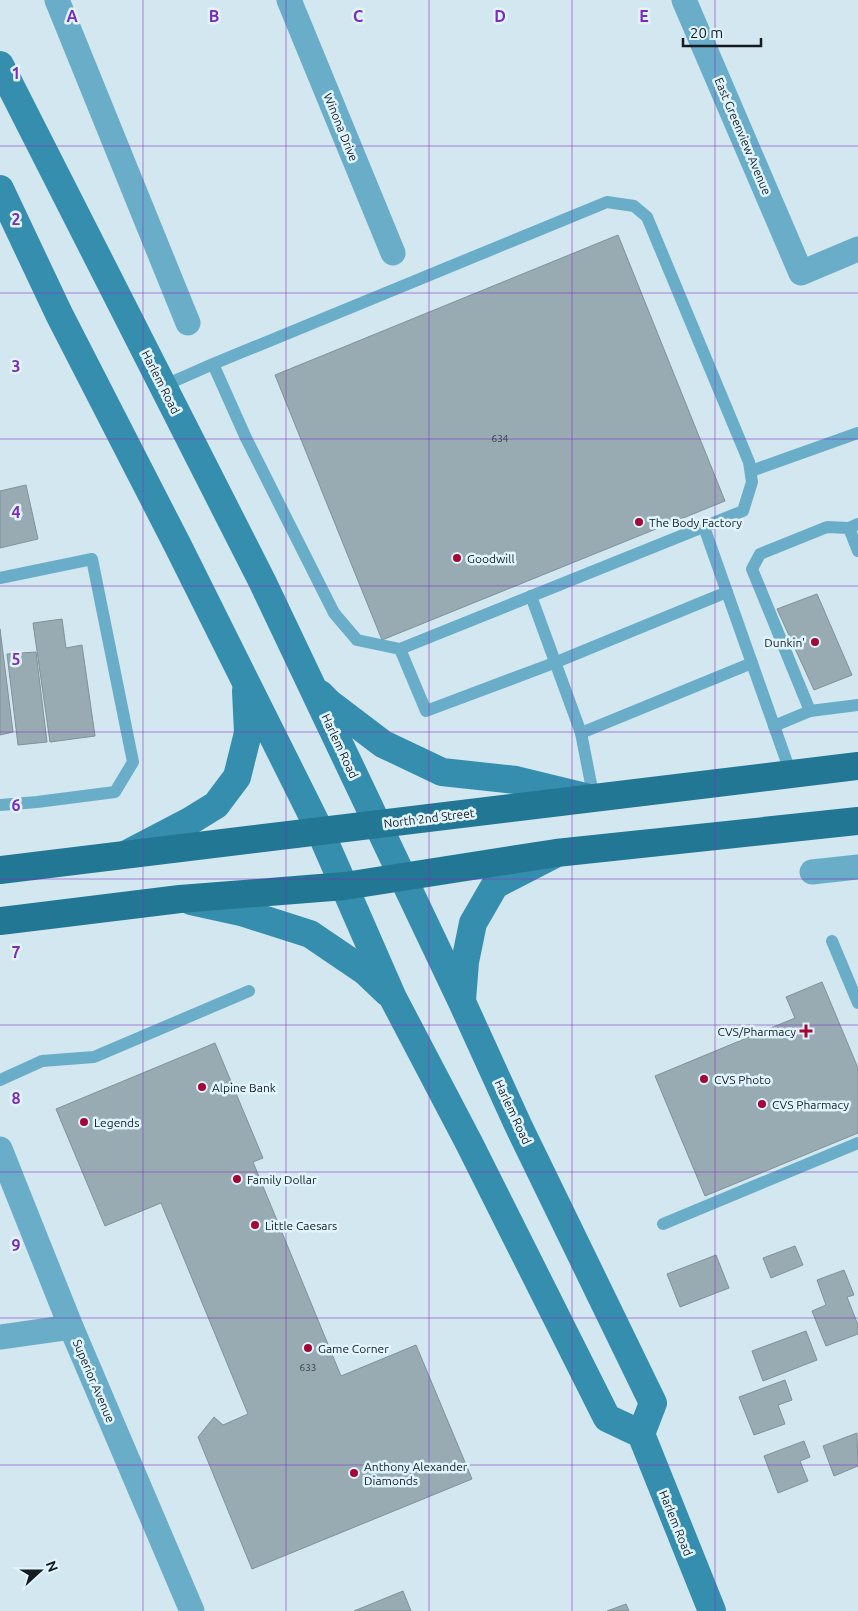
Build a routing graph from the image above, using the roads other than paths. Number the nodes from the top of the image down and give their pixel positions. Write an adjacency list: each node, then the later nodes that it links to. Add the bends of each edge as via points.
1 (57, 0): 8 (street)
2 (289, 0): 7 (street, Winona Drive)
3 (684, 0): 6 (street, East Greenview Avenue, via 802,273)
4 (0, 65): 10 (main road, Harlem Road)
5 (0, 189): 22 (main road, via 59,314)
6 (858, 249)
7 (392, 254)
8 (188, 323)
9 (213, 364): 10 (lane); 12 (lane, via 607,202 634,206 647,217); 19 (lane, via 246,438 334,613 357,640)
10 (163, 386): 23 (main road, Harlem Road)
11 (858, 433): 12 (lane)
12 (750, 471): 14 (lane, via 752,482 743,511)
13 (854, 526): 15 (lane); 25 (lane, via 826,527 760,554 752,569)
14 (704, 527): 17 (lane); 18 (lane)
15 (858, 551)
16 (0, 578): 31 (lane, via 92,558 133,762 115,792)
17 (727, 592): 20 (lane); 21 (lane)
18 (531, 596): 19 (lane); 20 (lane)
19 (400, 649): 20 (lane, via 426,711)
20 (554, 663): 27 (lane)
21 (752, 663): 26 (lane); 27 (lane)
22 (245, 680): 34 (main road); 36 (main road, via 248,732 237,776 216,805)
23 (310, 683): 30 (main road, via 329,704 383,744 442,772 516,780); 33 (main road, Harlem Road)
24 (858, 705): 25 (lane)
25 (810, 712): 26 (lane)
26 (774, 726): 29 (lane)
27 (581, 733): 30 (lane)
28 (858, 766): 29 (main road, North 2nd Street)
29 (791, 774): 30 (main road, North 2nd Street)
30 (594, 799): 33 (main road, North 2nd Street)
31 (0, 804)
32 (858, 821): 35 (main road)
33 (377, 824): 34 (main road, North 2nd Street); 40 (main road, Harlem Road)
34 (320, 831): 36 (main road, North 2nd Street); 41 (main road)
35 (556, 853): 40 (main road); 47 (main road, via 495,885 473,923 465,962)
36 (127, 854): 38 (main road, North 2nd Street)
37 (858, 867): 39 (street)
38 (0, 870)
39 (812, 872)
40 (402, 878): 41 (main road); 47 (main road, Harlem Road)
41 (345, 886): 42 (main road); 46 (main road)
42 (180, 899): 43 (main road); 46 (main road, via 241,912 310,934 366,972)
43 (0, 920)
44 (832, 941): 48 (lane)
45 (249, 991): 49 (lane, via 94,1057 42,1061)
46 (393, 998): 55 (main road, via 607,1418)
47 (462, 1002): 55 (main road, Harlem Road, via 653,1403)
48 (858, 1003)
49 (0, 1080)
50 (858, 1143): 52 (lane)
51 (0, 1149): 53 (street, Superior Avenue)
52 (663, 1224)
53 (71, 1326): 54 (street); 56 (street, Superior Avenue)
54 (0, 1337)
55 (641, 1434): 57 (main road, Harlem Road)
56 (192, 1611)
57 (712, 1611)

